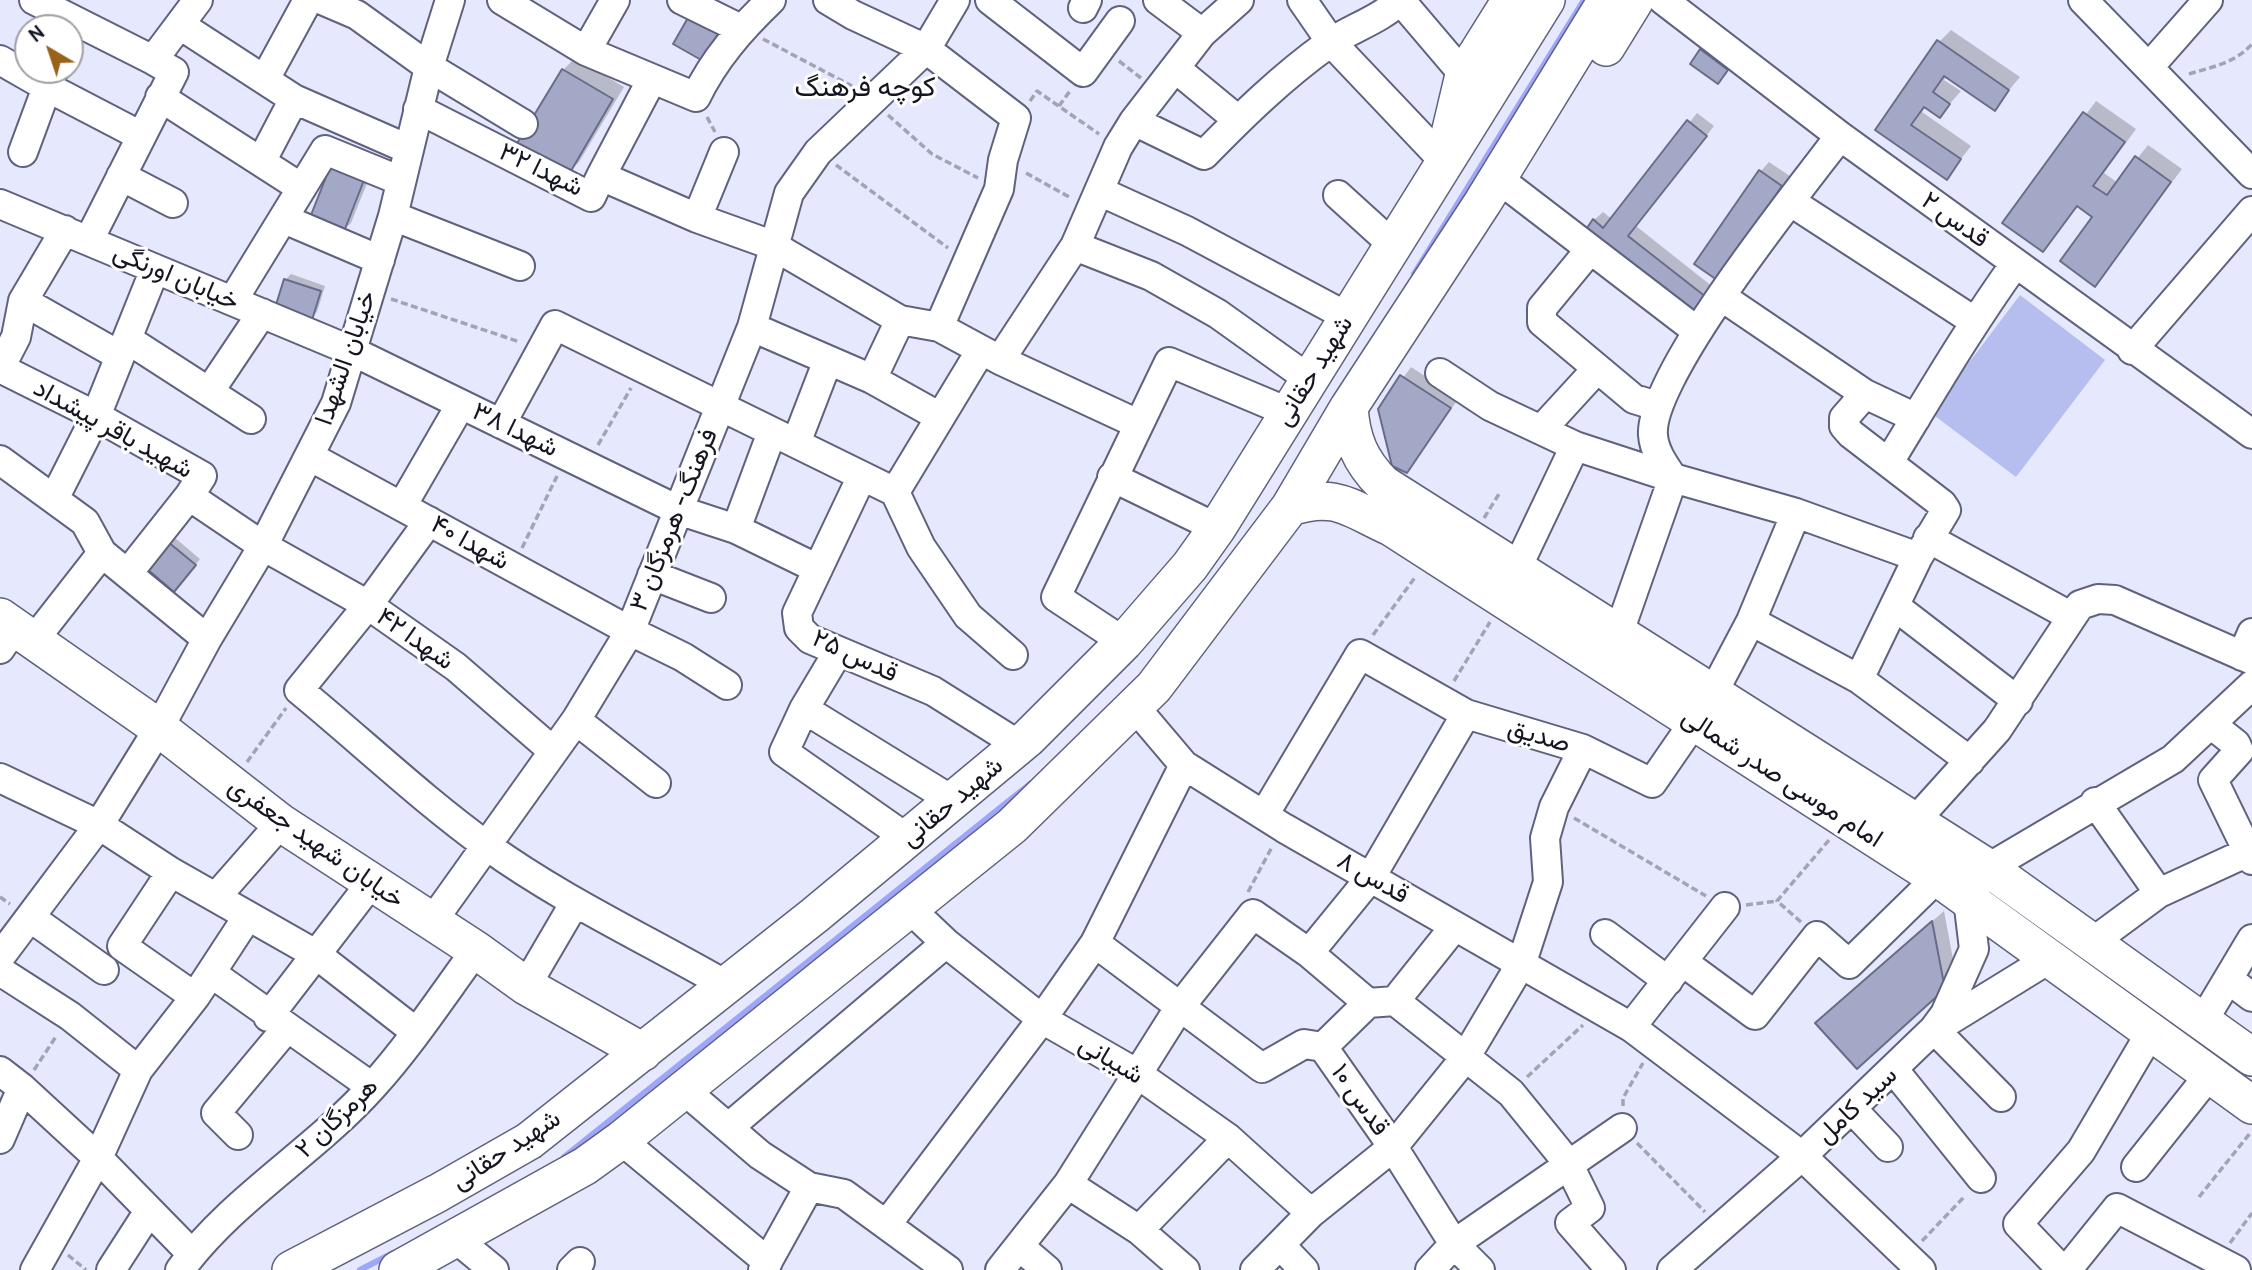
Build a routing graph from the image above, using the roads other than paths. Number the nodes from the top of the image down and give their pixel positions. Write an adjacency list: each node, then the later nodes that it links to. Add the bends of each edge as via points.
1 (308, 0): 39 (street)
2 (322, 0): 24 (street)
3 (450, 0): 35 (street, خیابان الشهدا)
4 (502, 0): 33 (street)
5 (615, 0): 33 (street)
6 (682, 0): 28 (street)
7 (771, 0): 28 (street)
8 (828, 0): 25 (street)
9 (955, 0): 32 (street, فرهنگ- هرمزگان ۳)
10 (990, 0): 27 (street, via 1083,72)
11 (1239, 0): 30 (street)
12 (1301, 0): 31 (street)
13 (1401, 0): 31 (street, via 1381,17); 37 (street)
14 (1546, 0): 51 (main road)
15 (1607, 0): 60 (main road)
16 (1636, 0): 60 (main road, شهید حقانی, via 1525,174)
17 (1663, 0): 50 (street, قدس ۲)
18 (2083, 0): 38 (street)
19 (2208, 0): 38 (street)
20 (37, 1): 26 (street)
21 (1161, 1): 30 (street)
22 (1502, 3): 37 (main road, شهید حقانی)
23 (187, 8): 34 (street); 39 (street)
24 (361, 8): 35 (street)
25 (857, 8): 32 (street)
26 (54, 14)
27 (1119, 20)
28 (741, 29): 40 (street, via 696,97)
29 (84, 32): 34 (street)
30 (1202, 33): 36 (street)
31 (1331, 42): 46 (street, via 1279,81); 51 (street)
32 (926, 49): 73 (street, فرهنگ- هرمزگان ۳, via 817,152 789,193); 88 (street, via 1016,118 999,189)
33 (586, 51): 40 (street)
34 (153, 60): 43 (street, via 174,72)
35 (429, 67): 45 (street, خیابان الشهدا); 48 (street)
36 (1175, 68): 46 (street); 47 (street)
37 (1464, 75): 51 (main road, شهید حقانی)
38 (2158, 76): 56 (street)
39 (265, 79): 44 (street)
40 (652, 79): 58 (street)
41 (49, 84): 53 (street)
42 (60, 84): 49 (street)
43 (160, 97): 49 (street); 55 (street)
44 (295, 99): 52 (street); 55 (street)
45 (418, 109): 52 (street, خیابان الشهدا); 58 (street, شهدا ۳۲, via 591,197)
46 (1238, 120): 47 (street, via 1205,155)
47 (1134, 121): 63 (street)
48 (523, 124)
49 (141, 136): 57 (street)
50 (1840, 136): 64 (street); 77 (street, قدس ۲)
51 (1453, 148): 72 (main road, شهید حقانی)
52 (408, 149): 59 (street, خیابان الشهدا)
53 (23, 152)
54 (724, 152): 69 (street)
55 (262, 160): 61 (street)
56 (2252, 174)
57 (121, 176): 65 (street); 71 (street)
58 (601, 176): 69 (street, شهدا ۳۲)
59 (401, 181): 61 (street, via 325,150); 68 (street, خیابان الشهدا)
60 (1498, 186): 75 (street); 106 (main road, شهید حقانی)
61 (300, 187): 70 (street)
62 (1338, 195): 72 (street)
63 (1095, 200): 74 (street); 84 (street, via 1187,231)
64 (1791, 202): 80 (street); 86 (street)
65 (173, 203)
66 (0, 204): 71 (street, خیابان اورنگی)
67 (2252, 211): 92 (street)
68 (393, 216): 76 (street, خیابان الشهدا); 78 (street)
69 (697, 218): 73 (street, شهدا ۳۲)
70 (284, 219): 76 (street); 81 (street)
71 (77, 235): 79 (street, خیابان اورنگی); 82 (street)
72 (1393, 245): 84 (main road, شهید حقانی)
73 (772, 246): 85 (street, شهدا ۳۲); 87 (street, فرهنگ- هرمزگان ۳)
74 (1075, 247): 94 (street); 100 (street, via 1151,276 1218,314)
75 (1589, 251): 89 (street); 97 (street, via 1540,316)
76 (380, 260): 93 (street, خیابان الشهدا)
77 (2015, 264): 86 (street); 92 (street, قدس ۲)
78 (520, 266)
79 (155, 269): 81 (street, خیابان اورنگی); 91 (street)
80 (1722, 297): 89 (street); 102 (street)
81 (233, 300): 83 (street, خیابان اورنگی)
82 (23, 301): 90 (street); 91 (street)
83 (262, 313): 93 (street, خیابان اورنگی); 101 (street)
84 (1348, 317): 100 (main road, شهید حقانی)
85 (900, 320): 88 (street, شهدا ۳۲); 99 (street)
86 (1974, 321): 110 (street)
87 (752, 327): 95 (street); 104 (street, فرهنگ- هرمزگان ۳)
88 (939, 327): 94 (street, شهدا ۳۲)
89 (1697, 331): 105 (street)
90 (8, 332): 96 (street)
91 (123, 348): 101 (street); 108 (street)
92 (2132, 350): 115 (street, قدس ۲)
93 (352, 351): 103 (street, شهدا ۳۸); 118 (street, خیابان الشهدا, via 336,402)
94 (990, 355): 109 (street); 113 (street, شهدا ۳۲)
95 (828, 360): 99 (street); 116 (street)
96 (0, 368): 108 (street, شهید باقر پیشداد)
97 (1596, 370): 105 (street, via 1634,399); 114 (street)
98 (1440, 373): 114 (street, via 1490,406)
99 (872, 379): 109 (street)
100 (1310, 379): 107 (main road, شهید حقانی)
101 (209, 392): 111 (street)
102 (1865, 394): 110 (street); 120 (street, via 1844,418 1844,426)
103 (461, 404): 112 (street, شهدا ۳۸); 128 (street)
104 (719, 406): 112 (street, via 643,368 549,337); 116 (street); 130 (street, فرهنگ- هرمزگان ۳)
105 (1657, 406): 123 (street, via 1652,433 1656,450)
106 (1349, 407): 127 (main road, امام موسی صدر شمالی, via 1350,432 1368,470); 129 (main road, شهید حقانی)
107 (1288, 412): 113 (street, via 1169,362); 133 (main road, شهید حقانی)
108 (96, 416): 125 (street, شهید باقر پیشداد, via 202,476); 126 (street)
109 (940, 417): 124 (street)
110 (1916, 418): 120 (street)
111 (251, 419)
112 (501, 424): 130 (street, شهدا ۳۸)
113 (1138, 425): 122 (street)
114 (1541, 429): 117 (street)
115 (2252, 434)
116 (784, 438): 121 (street); 134 (street)
117 (1575, 446): 123 (street); 141 (street)
118 (309, 456): 128 (street, شهدا ۴۰); 135 (street, خیابان الشهدا)
119 (0, 460): 126 (street)
120 (1889, 462): 136 (street, via 1946,510)
121 (862, 476): 124 (street); 138 (street, قدس ۲۵)
122 (1112, 477): 133 (street); 151 (street, via 1056,597)
123 (1673, 478): 131 (street); 149 (street)
124 (895, 492): 154 (street, via 922,547 968,617)
125 (189, 496): 135 (street, شهید باقر پیشداد); 139 (street)
126 (54, 499): 137 (street, via 85,522)
127 (1374, 499): 129 (main road, امام موسی صدر شمالی, via 1315,499); 141 (main road, امام موسی صدر شمالی); 141 (main road, امام موسی صدر شمالی, via 1391,527 1432,553)
128 (402, 506): 132 (street, شهدا ۴۰)
129 (1290, 507): 159 (main road, شهید حقانی, via 1186,647)
130 (678, 510): 134 (street, شهدا ۳۸); 140 (street, فرهنگ- هرمزگان ۳)
131 (1796, 513): 136 (street); 146 (street)
132 (429, 521): 143 (street); 147 (street, شهدا ۴۰)
133 (1217, 528): 151 (main road, شهید حقانی)
134 (736, 529): 138 (street, شهدا ۳۸)
135 (263, 546): 143 (street, شهدا ۴۲); 150 (street, خیابان الشهدا)
136 (1923, 548): 144 (street); 145 (street)
137 (102, 553): 139 (street); 148 (street)
138 (818, 569): 153 (street, قدس ۲۵, via 797,613 799,628 810,639)
139 (128, 573): 150 (street)
140 (652, 575): 142 (street); 147 (street, فرهنگ- هرمزگان ۳)
141 (1511, 585): 149 (main road, امام موسی صدر شمالی); 160 (main road, امام موسی صدر شمالی)
142 (710, 598)
143 (368, 605): 168 (street, شهدا ۴۲, via 456,667); 180 (street, via 299,690)
144 (1896, 607): 155 (street); 158 (street)
145 (2072, 617): 152 (street, via 2080,605 2115,600); 158 (street)
146 (1751, 621): 155 (street); 160 (street)
147 (630, 631): 156 (street, شهدا ۴۰); 163 (street, فرهنگ- هرمزگان ۳)
148 (12, 633): 165 (main road, خیابان شهید جعفری)
149 (1618, 635): 160 (main road, امام موسی صدر شمالی)
150 (206, 639): 165 (street, خیابان الشهدا)
151 (1124, 642): 166 (main road, شهید حقانی)
152 (2249, 650)
153 (838, 652): 161 (street); 166 (street, قدس ۲۵, via 933,691)
154 (1013, 655)
155 (1859, 679): 169 (street)
156 (727, 684)
157 (2252, 685): 164 (street)
158 (2018, 701): 169 (street)
159 (1134, 706): 170 (street, قدس ۸); 192 (main road, شهید حقانی, via 1012,826)
160 (1703, 707): 167 (street, صدیق, via 1652,783); 176 (main road, امام موسی صدر شمالی); 185 (main road, امام موسی صدر شمالی, via 1846,820)
161 (804, 709): 173 (street); 179 (street, via 783,752)
162 (1466, 714): 167 (street, صدیق); 175 (street, صدیق, via 1360,654); 184 (street)
163 (576, 720): 168 (street, فرهنگ- هرمزگان ۳); 172 (street)
164 (2212, 725): 174 (street, via 2173,758); 181 (street, via 2239,751 2213,780)
165 (159, 728): 177 (main road, خیابان شهید جعفری); 178 (street, خیابان الشهدا)
166 (1019, 746): 173 (main road, شهید حقانی)
167 (1583, 749): 207 (street, via 1554,807 1545,838 1548,882)
168 (553, 751): 180 (street, فرهنگ- هرمزگان ۳)
169 (1970, 761): 176 (street)
170 (1184, 765): 175 (street, قدس ۸); 201 (street)
171 (0, 778): 178 (street)
172 (656, 783)
173 (955, 802): 179 (main road, شهید حقانی)
174 (2095, 802): 182 (street); 187 (street)
175 (1274, 821): 184 (street, قدس ۸)
176 (1915, 821): 182 (main road, امام موسی صدر شمالی)
177 (281, 822): 186 (main road, خیابان شهید جعفری); 188 (street)
178 (99, 825): 183 (street); 194 (street, خیابان الشهدا)
179 (908, 839): 213 (main road, شهید حقانی)
180 (486, 845): 190 (street); 195 (street, فرهنگ- هرمزگان ۳)
181 (2250, 856): 187 (street)
182 (1988, 868): 189 (street); 199 (main road, امام موسی صدر شمالی)
183 (171, 872): 188 (street); 215 (street, via 122,946)
184 (1371, 877): 196 (street, قدس ۸); 203 (street)
185 (1937, 878): 189 (main road, امام موسی صدر شمالی); 210 (street, via 1849,964 1817,936 1755,1015)
186 (371, 883): 195 (main road, خیابان شهید جعفری); 204 (street)
187 (2159, 893): 199 (street)
188 (216, 897): 193 (street)
189 (1968, 899): 206 (main road, امام موسی صدر شمالی); 223 (street, سید کامل, via 1974,949)
190 (574, 904): 213 (street, via 621,925); 214 (street)
191 (1725, 907): 210 (street)
192 (911, 909): 200 (street, شیبانی); 236 (main road, شهید حقانی)
193 (248, 916): 204 (street); 211 (street)
194 (31, 918): 205 (street, خیابان الشهدا); 208 (street)
195 (431, 923): 202 (main road, خیابان شهید جعفری)
196 (1455, 926): 207 (street, قدس ۸); 217 (street)
197 (1605, 934): 210 (street)
198 (2252, 939): 212 (street)
199 (2094, 941): 220 (main road, امام موسی صدر شمالی)
200 (946, 943): 219 (street, شیبانی); 240 (street)
201 (1095, 943): 218 (street, قدس ۱۰); 219 (street)
202 (476, 950): 214 (main road, خیابان شهید جعفری); 224 (street, هرمزگان ۲)
203 (1309, 953): 217 (street); 218 (street, via 1253,914)
204 (317, 955): 221 (street); 224 (street)
205 (0, 957)
206 (2049, 959): 223 (street); 225 (main road, امام موسی صدر شمالی)
207 (1522, 962): 222 (street, قدس ۸); 229 (street)
208 (104, 970)
209 (0, 971): 230 (street, via 70,1016)
210 (1675, 971): 222 (street)
211 (211, 973): 215 (street); 221 (street)
212 (2228, 979): 216 (street); 220 (street)
213 (726, 985): 227 (main road, شهید حقانی)
214 (526, 986): 227 (main road, خیابان شهید جعفری)
215 (195, 997): 230 (street)
216 (2252, 997)
217 (1381, 1002): 226 (street); 229 (street)
218 (1179, 1008): 226 (street, قدس ۱۰, via 1262,1068 1304,1044); 232 (street)
219 (1042, 1019): 232 (street, شیبانی); 257 (street)
220 (2203, 1021): 228 (main road, امام موسی صدر شمالی)
221 (277, 1023): 235 (street); 242 (street, via 216,1113)
222 (1631, 1027): 248 (street, قدس ۸)
223 (1934, 1029): 231 (street, سید کامل); 237 (street)
224 (416, 1032): 235 (street, هرمزگان ۲)
225 (2151, 1032): 233 (main road, امام موسی صدر شمالی); 282 (street, via 2081,1150 2018,1224)
226 (1323, 1047): 246 (street, قدس ۱۰)
227 (643, 1052): 269 (main road, شهید حقانی, via 529,1141)
228 (2252, 1057)
229 (1465, 1058): 246 (street); 250 (street, via 1511,1093)
230 (138, 1070): 249 (street)
231 (1894, 1070): 239 (street, سید کامل); 252 (street)
232 (1136, 1073): 243 (street, شیبانی); 253 (street)
233 (2210, 1074): 238 (main road, امام موسی صدر شمالی); 251 (street)
234 (11, 1080): 244 (street); 249 (street)
235 (372, 1087): 263 (street, هرمزگان ۲)
236 (683, 1089): 240 (street); 245 (main road, شهید حقانی)
237 (2001, 1097)
238 (2252, 1105)
239 (1852, 1109): 247 (street); 248 (street, سید کامل)
240 (729, 1127): 254 (street, via 760,1155)
241 (1622, 1128): 250 (street)
242 (238, 1135)
243 (1228, 1138): 256 (street, شیبانی); 258 (street)
244 (0, 1139)
245 (621, 1140): 259 (main road, شهید حقانی, via 585,1166); 265 (street)
246 (1393, 1147): 256 (street); 260 (street, قدس ۱۰)
247 (1888, 1147)
248 (1802, 1156): 264 (street, قدس ۸); 281 (street, سید کامل)
249 (99, 1158): 255 (street); 267 (street)
250 (1567, 1163): 260 (street); 280 (street, via 1590,1208 1570,1223)
251 (2136, 1167)
252 (1981, 1178)
253 (1068, 1184): 258 (street); 262 (street)
254 (809, 1187): 257 (street, via 844,1194); 265 (street)
255 (149, 1211): 263 (street); 268 (street)
256 (1311, 1213): 261 (street)
257 (887, 1224): 272 (street)
258 (1139, 1230): 275 (street)
259 (455, 1238): 270 (main road, شهید حقانی); 271 (street)
260 (1454, 1244): 278 (street); 279 (street, قدس ۱۰)
261 (1281, 1246): 276 (street); 277 (street)
262 (1020, 1247): 273 (street); 274 (street)
263 (186, 1262)
264 (1915, 1264)
265 (765, 1266)
266 (2222, 1266): 282 (street, via 2117,1208)
267 (35, 1270)
268 (111, 1270)
269 (291, 1270)
270 (398, 1270)
271 (494, 1270)
272 (948, 1270)
273 (1000, 1270)
274 (1047, 1270)
275 (1185, 1270)
276 (1255, 1270)
277 (1304, 1270)
278 (1430, 1270)
279 (1480, 1270)
280 (1611, 1270)
281 (1672, 1270)
282 (2064, 1270)

